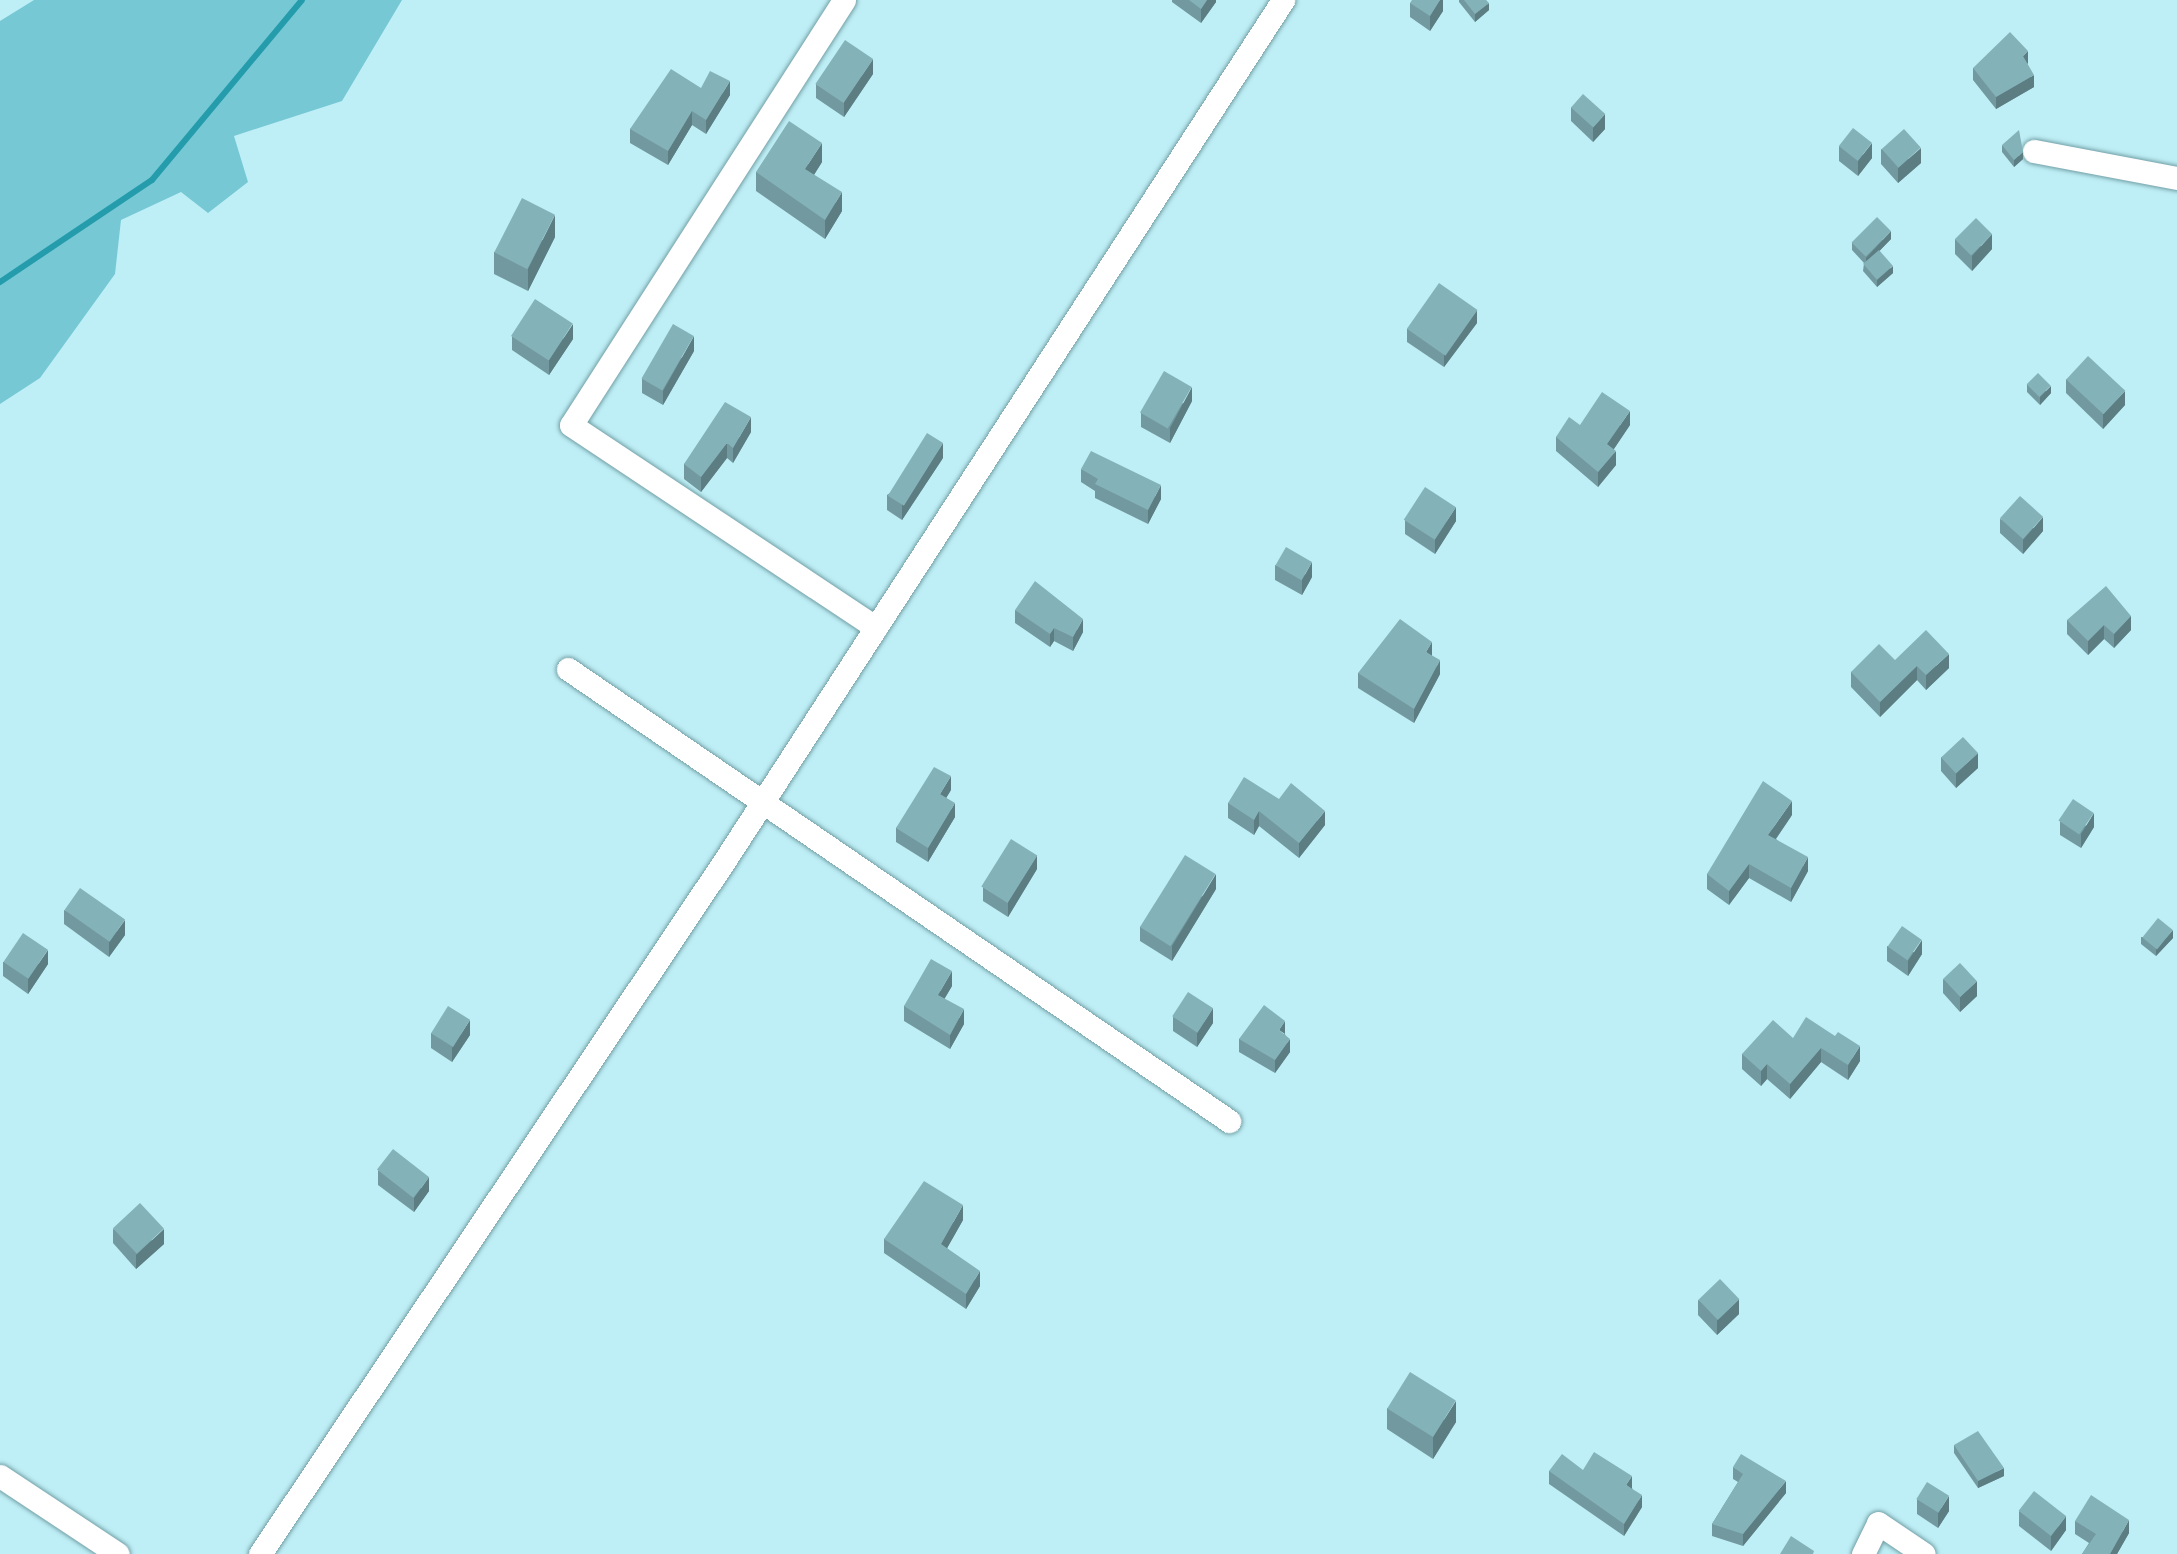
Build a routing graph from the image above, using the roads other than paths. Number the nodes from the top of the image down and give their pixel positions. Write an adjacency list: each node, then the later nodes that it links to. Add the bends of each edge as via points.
1 (844, 0): 5 (street, via 571,425)
2 (1283, 0): 5 (street)
3 (2034, 151): 4 (street)
4 (2177, 178)
5 (876, 628): 7 (street)
6 (568, 669): 7 (street)
7 (761, 805): 8 (street); 11 (street)
8 (1229, 1121)
9 (0, 1476): 10 (street)
10 (118, 1554)
11 (260, 1554)
12 (1863, 1554): 13 (street, via 1878,1523)
13 (1924, 1554)

